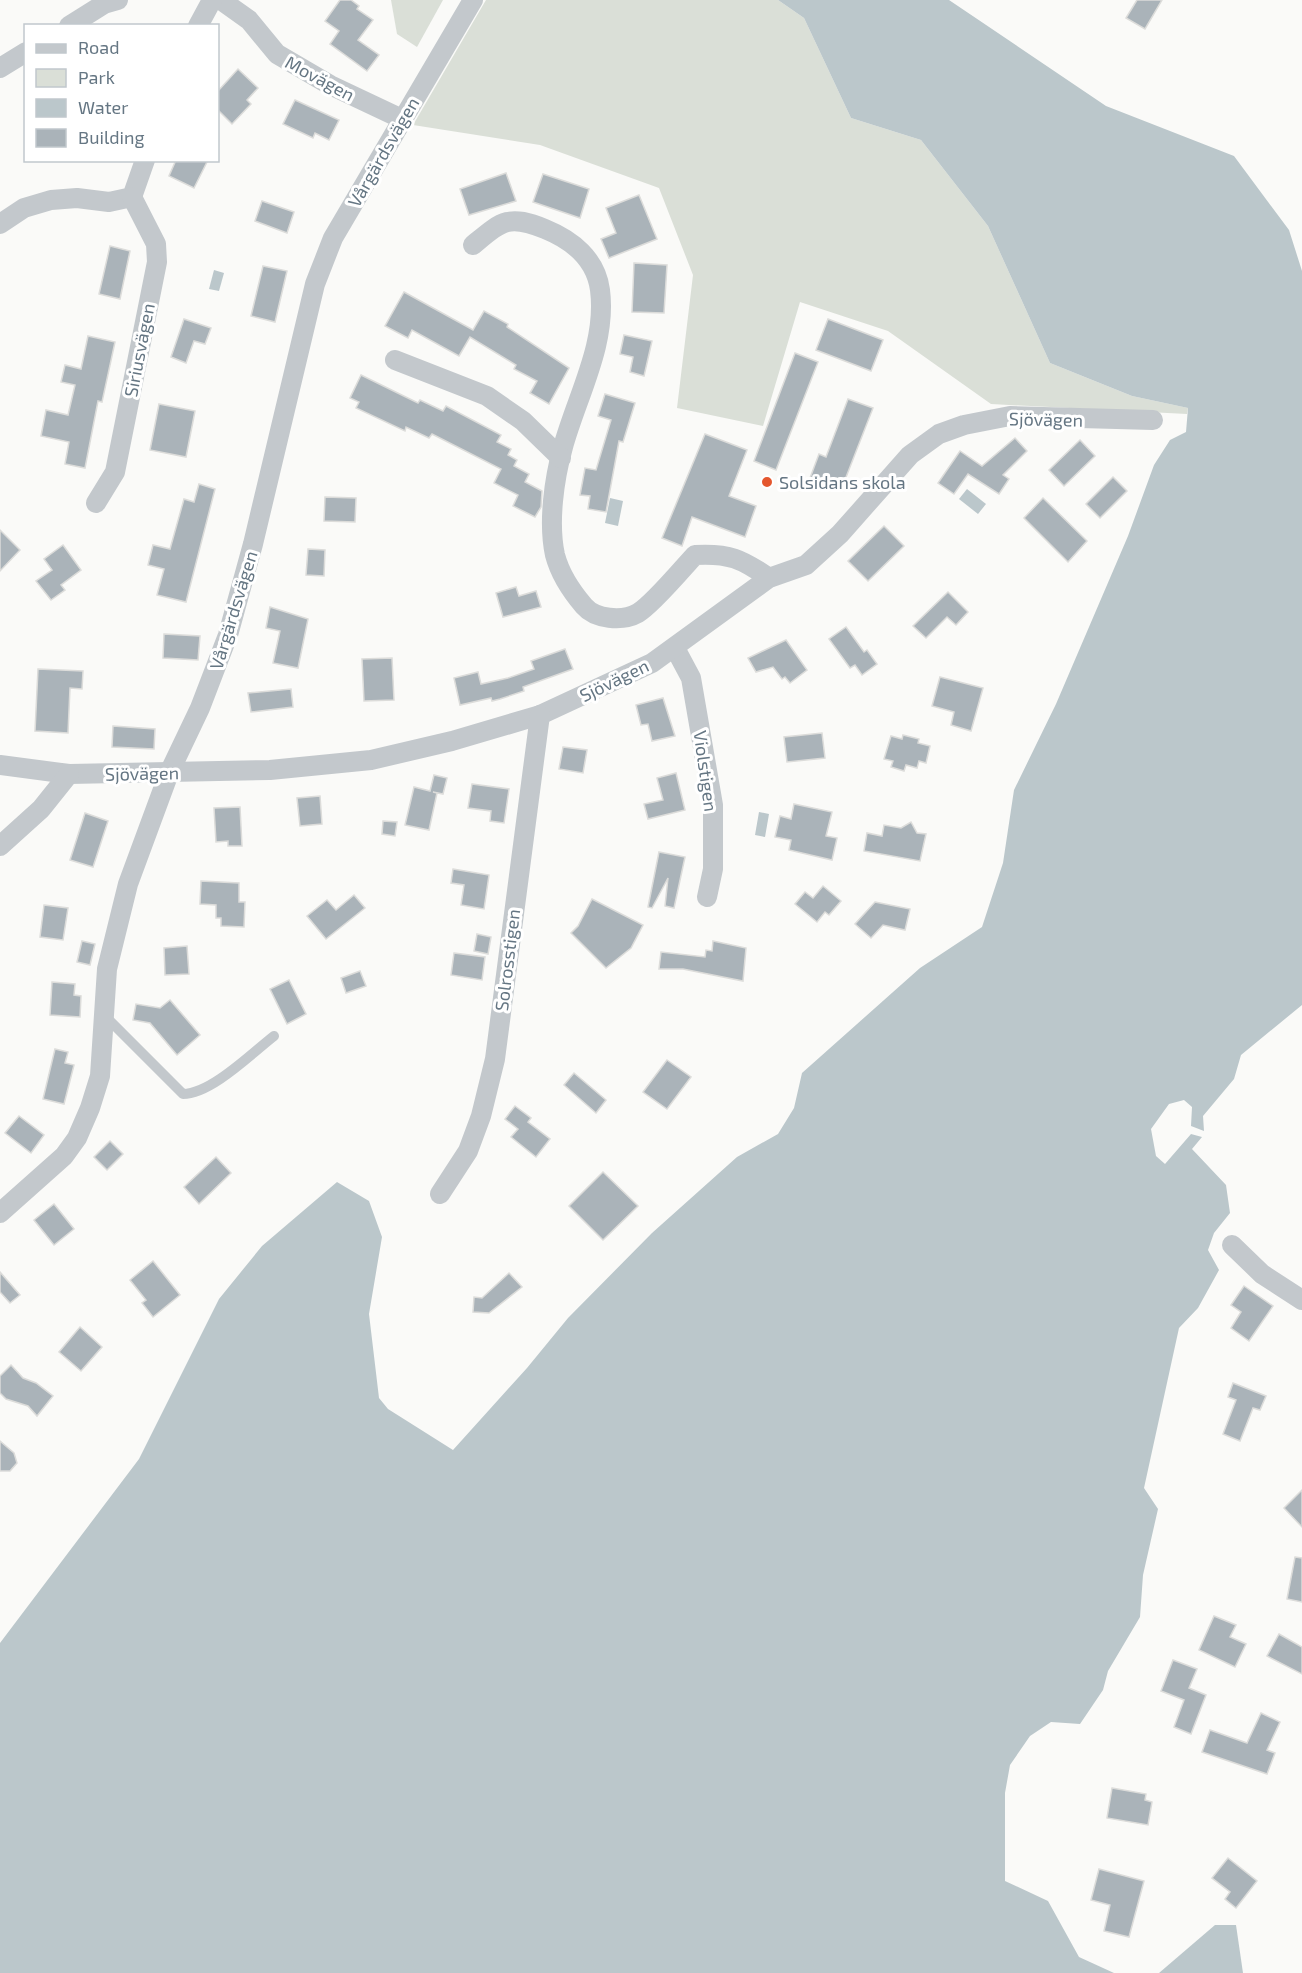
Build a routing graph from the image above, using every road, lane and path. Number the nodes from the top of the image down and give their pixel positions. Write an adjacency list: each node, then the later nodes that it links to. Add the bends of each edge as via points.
1 (118, 0): 5 (street)
2 (212, 0): 6 (street)
3 (221, 0): 9 (street, Movägen, via 249,20 277,54 330,86)
4 (473, 0): 9 (street, Vårgärdsvägen)
5 (72, 24)
6 (199, 24)
7 (24, 53): 8 (street)
8 (0, 68)
9 (402, 119): 22 (street, Vårgärdsvägen, via 333,238 315,284 241,591 200,708)
10 (144, 162): 11 (street)
11 (132, 197): 12 (street, via 109,202 51,200 24,208); 17 (street, Siriusvägen, via 156,244 157,262 115,472)
12 (0, 224)
13 (473, 245): 16 (street, via 500,222 538,226 580,249 598,279 602,317)
14 (395, 360): 16 (street, via 487,396 523,421)
15 (1152, 420): 18 (street, Sjövägen, via 1010,416 939,434 910,455 840,534 806,565)
16 (561, 458): 18 (street, via 552,510 555,555 570,590 591,614 613,618 638,613 695,555 724,554)
17 (96, 503)
18 (769, 578): 19 (street, Sjövägen)
19 (675, 648): 20 (street, Sjövägen, via 652,663); 25 (street, Violstigen, via 691,678 713,805 713,870)
20 (540, 715): 22 (street, Sjövägen, via 371,760 270,770); 28 (street, Solrosstigen, via 495,1059 468,1151)
21 (0, 765): 23 (street, Sjövägen)
22 (169, 773): 23 (street, Sjövägen); 26 (street, Vårgärdsvägen, via 128,884 107,969)
23 (69, 774): 24 (street, via 41,809)
24 (0, 846)
25 (707, 897)
26 (104, 1014): 27 (lane, via 183,1094 210,1085); 29 (street, Vårgärdsvägen, via 100,1076 77,1138 64,1156)
27 (274, 1036)
28 (440, 1194)
29 (0, 1213)
30 (1232, 1245): 31 (street, via 1262,1274)
31 (1302, 1300)

